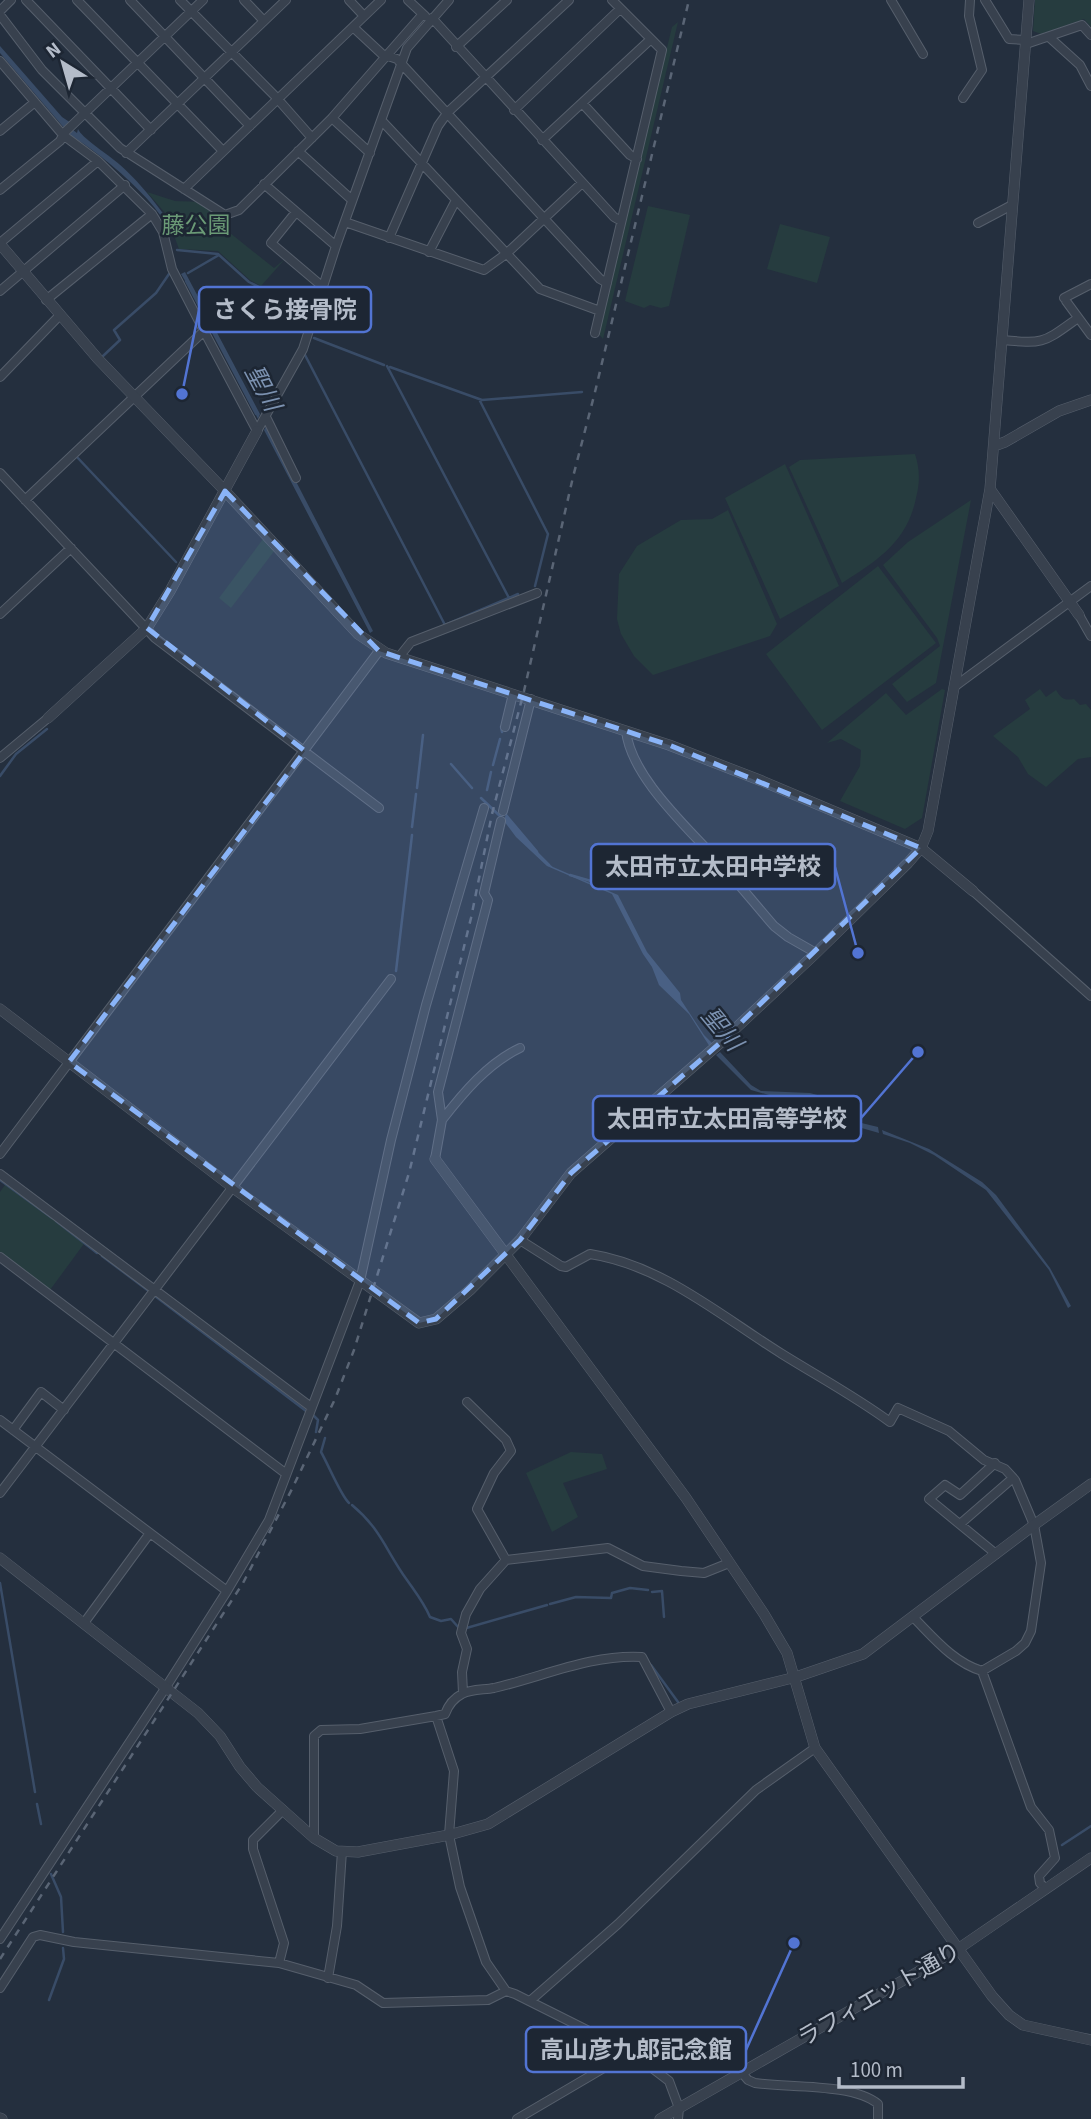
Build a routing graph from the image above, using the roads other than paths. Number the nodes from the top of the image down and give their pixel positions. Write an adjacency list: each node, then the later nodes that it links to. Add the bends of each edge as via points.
1 (11, 0): 22 (street)
2 (26, 0): 44 (street)
3 (77, 0): 37 (street)
4 (130, 0): 28 (street)
5 (180, 0): 21 (street)
6 (203, 0): 21 (street)
7 (244, 0): 25 (street)
8 (285, 0): 25 (street)
9 (349, 0): 23 (street)
10 (381, 0): 23 (street)
11 (408, 0): 24 (street)
12 (449, 0): 24 (street)
13 (507, 0): 32 (street)
14 (569, 0): 42 (street)
15 (612, 0): 20 (street)
16 (891, 0): 34 (street)
17 (970, 0): 45 (street, via 969,16 982,70)
18 (985, 0): 31 (street, via 1009,39)
19 (1029, 0): 31 (street)
20 (620, 9): 30 (street); 50 (street)
21 (191, 12): 28 (street); 33 (street)
22 (0, 13): 51 (street, via 42,71)
23 (364, 16): 26 (street)
24 (428, 18): 32 (street); 35 (street); 38 (street, via 407,48)
25 (264, 21): 33 (street)
26 (353, 27): 35 (street); 46 (street)
27 (1091, 35): 29 (street, via 1082,25)
28 (164, 37): 37 (street); 41 (street)
29 (1049, 37): 31 (street); 43 (street, via 1080,65)
30 (651, 39): 48 (street); 65 (street, via 662,50)
31 (1026, 42): 75 (street)
32 (456, 47): 42 (street)
33 (231, 53): 41 (street); 46 (street)
34 (923, 54)
35 (387, 55): 38 (street); 53 (street)
36 (0, 61): 39 (street)
37 (138, 63): 44 (street); 49 (street)
38 (402, 64): 52 (street); 54 (street)
39 (8, 71): 40 (street); 47 (street)
40 (0, 78)
41 (204, 78): 49 (street); 55 (street)
42 (485, 78): 50 (street); 52 (street)
43 (1091, 86)
44 (111, 89): 51 (street); 56 (street)
45 (963, 98)
46 (277, 100): 55 (street); 59 (street)
47 (35, 102): 57 (street); 58 (street)
48 (582, 103): 60 (street); 65 (street)
49 (177, 104): 56 (street); 61 (street)
50 (514, 110): 60 (street)
51 (86, 113): 58 (street); 63 (street)
52 (447, 113): 67 (street); 78 (street)
53 (332, 118): 59 (street); 64 (street)
54 (382, 121): 64 (street); 67 (street)
55 (250, 126): 61 (street)
56 (151, 130): 63 (street)
57 (0, 131)
58 (64, 134): 66 (street); 72 (street)
59 (312, 138): 62 (street)
60 (542, 139): 68 (street)
61 (223, 151): 71 (street)
62 (298, 151): 69 (street); 73 (street)
63 (126, 153): 71 (street)
64 (370, 153): 73 (street)
65 (636, 159): 79 (street)
66 (98, 161): 70 (street); 83 (street)
67 (422, 163): 74 (street); 82 (street)
68 (582, 183): 78 (street); 79 (street)
69 (264, 184): 71 (street, via 239,210 225,215); 76 (street)
70 (125, 185): 77 (street); 87 (street)
71 (184, 189)
72 (0, 190)
73 (352, 200): 80 (street)
74 (456, 200): 85 (street); 86 (street)
75 (1012, 205): 81 (street); 99 (street)
76 (296, 212): 84 (street); 90 (street, via 271,243)
77 (152, 214): 92 (street); 96 (street, via 163,232 172,269)
78 (544, 219): 86 (street); 88 (street)
79 (621, 221): 88 (street)
80 (345, 222): 82 (street); 84 (street)
81 (978, 223)
82 (389, 238): 85 (street)
83 (0, 244): 87 (street)
84 (336, 246): 90 (street)
85 (429, 252): 86 (street, via 481,270)
86 (506, 254): 93 (street, via 540,289)
87 (23, 272): 91 (street); 92 (street)
88 (607, 283): 93 (street)
89 (1091, 284): 95 (street, via 1065,300)
90 (323, 287): 103 (street, via 303,349)
91 (0, 291)
92 (46, 300): 94 (street)
93 (600, 311): 97 (street)
94 (60, 315): 100 (street); 101 (street)
95 (1078, 318): 98 (street); 99 (street, via 1037,344)
96 (204, 331): 101 (street); 103 (street)
97 (595, 332)
98 (1091, 335)
99 (1002, 340): 104 (street)
100 (0, 377)
101 (134, 397): 108 (street); 109 (street)
102 (1091, 400): 104 (street, via 1059,411)
103 (262, 423): 106 (street); 108 (street)
104 (994, 446): 107 (street)
105 (0, 473): 109 (street)
106 (296, 478)
107 (990, 489): 113 (street); 120 (street)
108 (225, 491): 116 (street); 118 (street)
109 (26, 500): 110 (street)
110 (71, 548): 114 (street); 116 (street)
111 (1091, 586): 113 (street)
112 (537, 593): 119 (street, via 411,642)
113 (1071, 602): 115 (street); 120 (street)
114 (0, 614)
115 (1079, 615): 117 (street)
116 (147, 628): 123 (street); 126 (street)
117 (1091, 636)
118 (379, 651): 119 (street); 126 (street)
119 (399, 657): 121 (street)
120 (954, 687): 132 (street)
121 (513, 694): 122 (street); 124 (street)
122 (531, 699): 125 (street); 130 (street)
123 (48, 718): 127 (street)
124 (505, 727)
125 (626, 731): 132 (street, via 714,762); 134 (street, via 649,784 667,806 774,926)
126 (305, 751): 128 (street); 139 (street)
127 (0, 758)
128 (379, 808)
129 (484, 808): 148 (street, via 394,1127)
130 (503, 811)
131 (501, 821): 140 (street, via 484,893 488,900 439,1092)
132 (921, 848): 133 (street); 134 (street)
133 (973, 891): 136 (street)
134 (816, 953): 145 (street, via 571,1173)
135 (391, 979): 144 (street)
136 (1091, 996)
137 (0, 1009): 139 (street)
138 (520, 1048): 140 (street, via 464,1092)
139 (69, 1062): 141 (street); 144 (street)
140 (442, 1120): 142 (street)
141 (0, 1154)
142 (435, 1159): 146 (street)
143 (0, 1174): 149 (street)
144 (232, 1187): 148 (street); 149 (street)
145 (520, 1240): 146 (street); 157 (street, via 561,1266 590,1254 628,1262 719,1312 890,1422 898,1408 949,1431)
146 (505, 1255): 148 (street, via 436,1320 419,1323); 168 (street)
147 (0, 1257): 150 (street)
148 (360, 1281): 152 (street)
149 (155, 1289): 150 (street); 152 (street)
150 (114, 1343): 153 (street); 158 (street)
151 (467, 1402): 167 (street, via 506,1440 511,1451 494,1473 477,1510)
152 (311, 1407): 158 (street)
153 (64, 1410): 155 (street, via 41,1392); 156 (street)
154 (0, 1420): 155 (street)
155 (13, 1430): 156 (street)
156 (36, 1447): 161 (street); 164 (street)
157 (995, 1464): 159 (street); 162 (street, via 960,1495 945,1485 929,1499)
158 (285, 1474): 169 (street, via 268,1520)
159 (1013, 1478): 162 (street); 163 (street)
160 (1091, 1484): 163 (street)
161 (0, 1493)
162 (960, 1524): 165 (street)
163 (1034, 1525): 165 (street); 172 (street, via 1041,1563 1031,1631 1016,1651)
164 (149, 1533): 169 (street); 171 (street)
165 (996, 1554): 170 (street)
166 (0, 1558): 171 (street)
167 (506, 1560): 168 (street, via 608,1548 643,1566 695,1573); 175 (street, via 466,1614 461,1633 467,1649)
168 (729, 1563): 173 (street, via 787,1653)
169 (227, 1591): 174 (street)
170 (913, 1617): 172 (street, via 963,1663); 173 (street, via 863,1654)
171 (84, 1623): 174 (street)
172 (982, 1671): 184 (street, via 1031,1807 1049,1830 1055,1858 1039,1876)
173 (796, 1677): 176 (street, via 688,1704); 178 (street)
174 (166, 1687): 179 (street, via 198,1713 257,1787); 185 (street)
175 (463, 1693): 176 (street, via 569,1667 642,1657); 177 (street, via 445,1714)
176 (671, 1713): 180 (street, via 488,1824)
177 (436, 1716): 180 (street, via 454,1771); 181 (street, via 360,1729 320,1730 314,1736)
178 (815, 1748): 186 (street); 191 (street, via 756,1790 618,1924)
179 (283, 1810): 181 (street); 187 (street, via 253,1840 285,1943)
180 (449, 1835): 182 (street); 190 (street, via 473,1929 486,1962)
181 (314, 1839): 182 (street)
182 (342, 1852): 188 (street)
183 (1091, 1857): 184 (street, ラフィエット通り)
184 (1046, 1889): 186 (street, ラフィエット通り)
185 (0, 1939)
186 (958, 1950): 192 (street, via 992,1996 1023,2025); 194 (street, ラフィエット通り)
187 (279, 1963): 188 (street); 189 (street, via 40,1935 33,1937)
188 (328, 1978): 190 (street, via 356,1985 383,2003 488,2000)
189 (0, 1988)
190 (506, 1992): 191 (street)
191 (530, 2001): 193 (street)
192 (1091, 2040)
193 (631, 2052): 195 (street, via 669,2081); 196 (street)
194 (741, 2073): 195 (street, ラフィエット通り); 198 (street, via 755,2083 862,2095 878,2104)
195 (678, 2114): 197 (street, ラフィエット通り)
196 (517, 2119)
197 (660, 2119)
198 (878, 2119)

